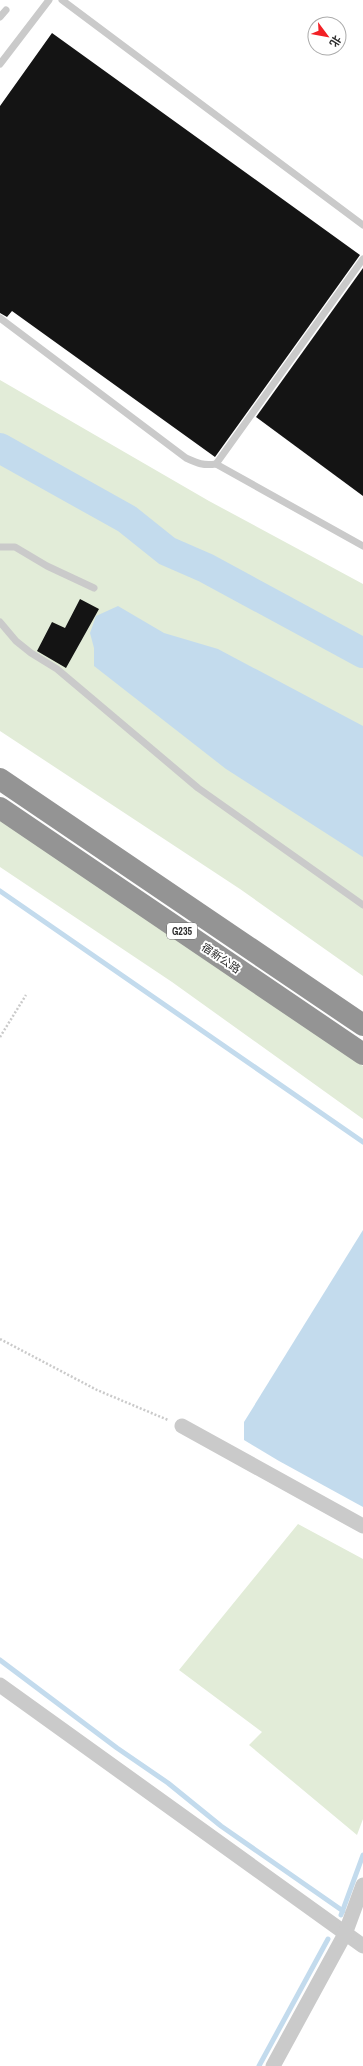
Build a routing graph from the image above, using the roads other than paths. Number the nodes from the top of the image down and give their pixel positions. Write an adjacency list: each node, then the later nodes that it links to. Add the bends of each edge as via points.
1 (50, 0): 5 (lane)
2 (62, 0): 6 (lane)
3 (6, 10): 4 (lane)
4 (0, 17)
5 (0, 64)
6 (363, 225)
7 (363, 259): 9 (lane)
8 (0, 318): 9 (lane, via 186,458 198,464)
9 (216, 464): 10 (lane)
10 (363, 546)
11 (0, 547): 12 (lane, via 15,547 47,566)
12 (94, 588)
13 (0, 622): 16 (lane, via 16,642 57,669 198,788)
14 (0, 779): 17 (highway, G235)
15 (0, 808): 18 (highway, 宿新公路 / G235)
16 (363, 905)
17 (363, 1025)
18 (363, 1054)
19 (182, 1426): 20 (street)
20 (363, 1526)
21 (0, 1685): 23 (street)
22 (363, 1885): 23 (street)
23 (345, 1934): 24 (street); 25 (street)
24 (363, 1946)
25 (273, 2066)

